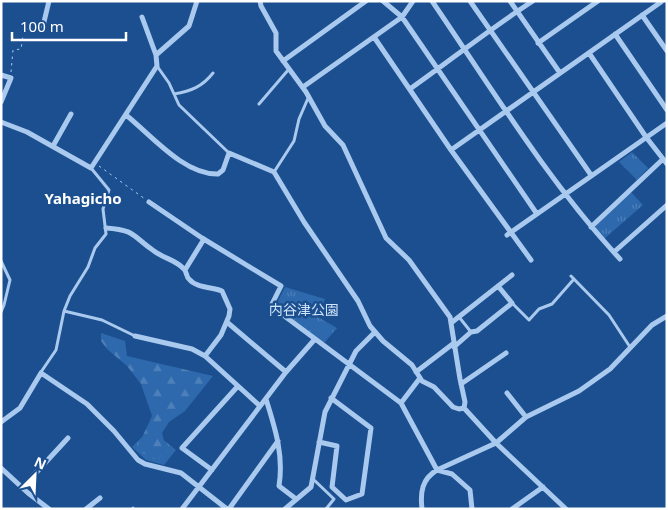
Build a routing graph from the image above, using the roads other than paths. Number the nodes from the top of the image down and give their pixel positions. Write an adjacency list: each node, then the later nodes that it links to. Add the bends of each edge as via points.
1 (49, 1): 18 (street)
2 (197, 1): 26 (street, via 189,26)
3 (260, 1): 27 (street, via 276,33 276,51)
4 (366, 1): 27 (street)
5 (383, 1): 17 (street)
6 (413, 1): 17 (street)
7 (432, 1): 23 (street)
8 (470, 1): 19 (street)
9 (510, 1): 14 (street)
10 (533, 1): 14 (street)
11 (598, 1): 22 (street)
12 (661, 2): 13 (street); 15 (street)
13 (667, 8)
14 (516, 12): 19 (street); 22 (street)
15 (642, 15): 20 (street); 24 (street)
16 (142, 17): 26 (street)
17 (402, 17): 21 (street); 30 (street)
18 (43, 26)
19 (490, 30): 23 (street); 36 (street)
20 (615, 34): 25 (street); 42 (street)
21 (374, 37): 34 (street); 35 (street)
22 (538, 43): 32 (street)
23 (465, 50): 30 (street); 41 (street)
24 (667, 51)
25 (588, 53): 32 (street); 48 (street)
26 (156, 55): 28 (street)
27 (283, 61): 29 (street)
28 (157, 66): 37 (lane); 44 (street)
29 (289, 69): 34 (street); 40 (lane)
30 (438, 69): 35 (street); 47 (street)
31 (213, 73): 37 (lane, via 193,91)
32 (560, 73): 36 (street)
33 (1, 75): 39 (street, via 11,78)
34 (303, 87): 38 (street)
35 (410, 89): 50 (street)
36 (533, 92): 41 (street); 56 (street)
37 (174, 94): 51 (lane, via 179,106)
38 (309, 96): 55 (lane, via 294,141); 80 (street, via 325,126 343,145 386,238 409,260)
39 (1, 102)
40 (259, 104)
41 (507, 110): 47 (street); 57 (street)
42 (667, 110)
43 (71, 114): 49 (street)
44 (126, 115): 51 (street, via 165,150 199,171 218,174); 54 (street)
45 (1, 122): 49 (street)
46 (667, 123): 48 (street)
47 (479, 130): 50 (street); 60 (street)
48 (646, 137): 52 (street); 56 (street)
49 (53, 146): 54 (street)
50 (451, 150): 63 (street)
51 (229, 154): 55 (street)
52 (662, 160): 53 (street); 61 (street)
53 (667, 164)
54 (93, 165): 62 (lane, via 109,190 103,209)
55 (274, 172): 81 (street)
56 (592, 176): 57 (street)
57 (565, 194): 60 (street); 61 (street)
58 (149, 202): 64 (street)
59 (667, 204): 65 (street)
60 (537, 214): 63 (street)
61 (591, 227): 65 (street)
62 (106, 228): 69 (street, via 135,234 154,251); 75 (lane, via 106,234 95,248)
63 (508, 234): 67 (street)
64 (204, 239): 69 (street); 84 (street, via 281,286 271,306)
65 (614, 252): 66 (street)
66 (620, 259)
67 (531, 260)
68 (1, 262): 76 (lane, via 10,280)
69 (185, 270): 79 (street, via 189,280 222,291 230,309)
70 (512, 275): 73 (street)
71 (571, 276): 72 (lane)
72 (574, 280): 74 (lane, via 552,304 539,309 529,320); 86 (lane, via 609,315)
73 (498, 286): 74 (street); 78 (street)
74 (512, 303): 82 (street, via 477,331)
75 (64, 310): 83 (lane, via 102,320); 92 (lane, via 56,350)
76 (1, 312)
77 (667, 316): 86 (street, via 652,324)
78 (459, 317): 80 (street); 82 (lane)
79 (228, 323): 88 (street); 90 (street)
80 (451, 323): 85 (street)
81 (375, 332): 89 (street, via 356,351); 91 (street)
82 (471, 332): 85 (street)
83 (135, 336): 88 (street, via 192,349)
84 (315, 339): 89 (street); 90 (street)
85 (454, 345): 91 (street); 94 (street)
86 (631, 347): 102 (street, via 610,369 579,391)
87 (506, 353): 94 (street)
88 (205, 356): 95 (street)
89 (349, 365): 97 (street); 99 (street)
90 (286, 372): 98 (street)
91 (416, 372): 93 (street)
92 (41, 373): 103 (street, via 20,408); 114 (street, via 87,404 138,460 181,473)
93 (420, 378): 99 (street); 101 (street, via 453,407)
94 (461, 384): 101 (street)
95 (238, 386): 100 (street); 109 (street, via 182,448)
96 (508, 393): 102 (street)
97 (331, 398): 106 (street); 106 (street, via 371,428 362,494 346,500 332,487 337,446)
98 (266, 399): 100 (street); 105 (street)
99 (401, 402): 110 (street)
100 (260, 406): 109 (street)
101 (464, 408): 107 (street)
102 (526, 417): 107 (street)
103 (1, 422)
104 (68, 438): 113 (street)
105 (278, 441): 116 (street, via 281,472 278,486); 120 (street)
106 (319, 442): 111 (street)
107 (496, 443): 110 (street); 112 (street)
108 (1, 468): 113 (street)
109 (212, 470): 114 (street)
110 (437, 470): 123 (street, via 425,479); 124 (street, via 452,474 470,490)
111 (313, 479): 116 (street, via 311,487); 122 (lane, via 334,499)
112 (543, 487): 125 (street); 126 (street)
113 (22, 488): 117 (street)
114 (198, 488): 119 (street); 120 (street)
115 (100, 498): 118 (street)
116 (296, 500): 121 (street)
117 (49, 509)
118 (86, 509)
119 (182, 509)
120 (228, 509)
121 (285, 509)
122 (326, 509)
123 (422, 509)
124 (472, 509)
125 (512, 509)
126 (565, 509)

